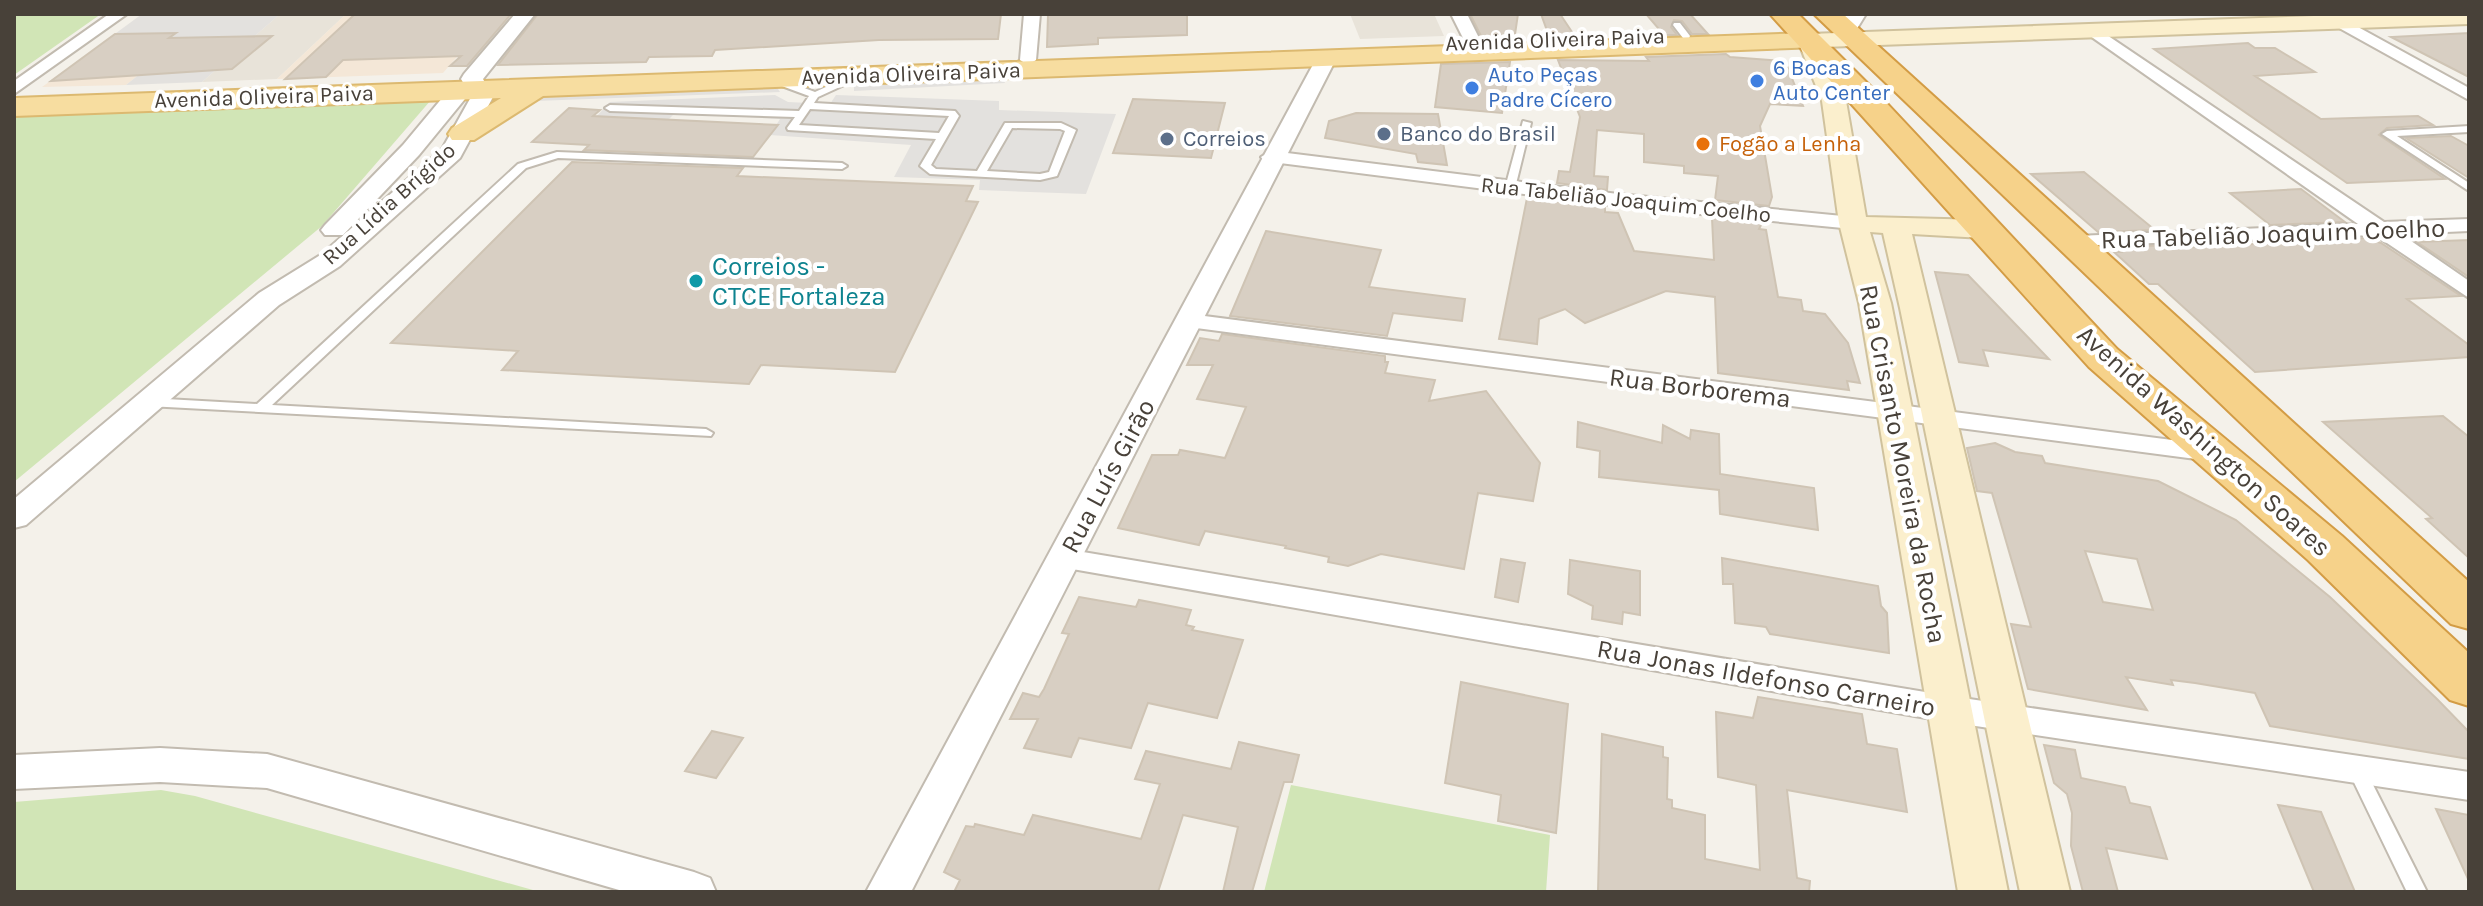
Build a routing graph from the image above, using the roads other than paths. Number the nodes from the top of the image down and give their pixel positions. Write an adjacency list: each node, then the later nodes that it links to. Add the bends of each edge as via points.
1 (119, 14): 17 (street)
2 (525, 14): 15 (street, Rua Lídia Brígido)
3 (1032, 14): 12 (street)
4 (1459, 14): 10 (street)
5 (2295, 14): 8 (main road)
6 (2469, 17): 7 (main road)
7 (2338, 21): 9 (main road); 18 (street)
8 (1825, 26): 9 (main road); 10 (main road, Avenida Oliveira Paiva); 11 (main road, Avenida Oliveira Paiva); 34 (main road, Rua Crisanto Moreira da Rocha); 37 (highway, Avenida Washington Soares); 39 (highway, Avenida Washington Soares)
9 (2092, 30): 38 (street)
10 (1473, 42): 12 (main road, Avenida Oliveira Paiva)
11 (1326, 59): 13 (main road, Avenida Oliveira Paiva); 29 (street, Rua Luís Girão)
12 (1028, 60): 15 (main road, Avenida Oliveira Paiva)
13 (856, 76): 14 (main road, Avenida Oliveira Paiva); 19 (lane)
14 (771, 79): 16 (main road, Avenida Oliveira Paiva); 19 (lane)
15 (470, 86): 16 (main road, Avenida Oliveira Paiva); 20 (main road, Avenida Oliveira Paiva); 21 (main road, Avenida Oliveira Paiva); 27 (street, Rua Lídia Brígido, via 482,97); 28 (street, Rua Lídia Brígido)
16 (536, 88): 27 (main road)
17 (14, 89)
18 (2464, 89)
19 (815, 95): 23 (lane)
20 (14, 96)
21 (14, 107)
22 (610, 108): 23 (lane)
23 (803, 110): 26 (lane, via 792,128 799,131); 26 (lane, via 952,113)
24 (1526, 123): 32 (lane)
25 (2469, 129): 33 (lane, via 2387,134)
26 (942, 136): 31 (lane, via 927,169)
27 (458, 144): 28 (street, via 422,159); 41 (street, Rua Lídia Brígido, via 331,260)
28 (411, 150): 41 (street, Rua Lídia Brígido)
29 (1271, 157): 32 (street, Rua Tabelião Joaquim Coelho); 42 (street, Rua Luís Girão)
30 (842, 166): 46 (lane, via 557,155 531,162)
31 (980, 174): 31 (lane, via 1053,174 1071,130 1009,125)
32 (1510, 188): 34 (street, Rua Tabelião Joaquim Coelho)
33 (2469, 188)
34 (1853, 223): 35 (main road, Rua Tabelião Joaquim Coelho); 47 (main road, Rua Crisanto Moreira da Rocha)
35 (1895, 225): 37 (main road, Rua Tabelião Joaquim Coelho); 48 (main road, Rua Crisanto Moreira da Rocha)
36 (2469, 225): 38 (street, Rua Tabelião Joaquim Coelho)
37 (1983, 229): 44 (highway, Avenida Washington Soares, via 2103,358)
38 (2381, 230): 39 (street, Rua Tabelião Joaquim Coelho); 40 (street)
39 (2076, 242): 43 (highway, Avenida Washington Soares)
40 (2469, 291)
41 (269, 299): 45 (street, Rua Lídia Brígido)
42 (1189, 321): 47 (street, Rua Borborema); 52 (street, Rua Luís Girão)
43 (2199, 359): 44 (highway, via 2157,340 2132,338 2119,349 2121,361); 53 (highway, Avenida Washington Soares)
44 (2146, 395): 50 (highway, Avenida Washington Soares)
45 (148, 402): 46 (lane); 51 (street, Rua Lídia Brígido)
46 (261, 408): 49 (lane)
47 (1896, 413): 48 (street, Rua Borborema); 55 (main road, Rua Crisanto Moreira da Rocha)
48 (1943, 419): 50 (street, Rua Borborema); 56 (main road, Rua Crisanto Moreira da Rocha)
49 (706, 433)
50 (2211, 453): 54 (highway, Avenida Washington Soares, via 2348,568)
51 (14, 517)
52 (1065, 559): 55 (street, Rua Jonas Ildefonso Carneiro); 61 (street, Rua Luís Girão)
53 (2466, 606)
54 (2469, 685)
55 (1949, 709): 56 (street, Rua Jonas Ildefonso Carneiro); 62 (main road, Rua Crisanto Moreira da Rocha)
56 (2004, 717): 57 (street, Rua Jonas Ildefonso Carneiro); 63 (main road, Rua Crisanto Moreira da Rocha)
57 (2357, 769): 59 (street, Rua Jonas Ildefonso Carneiro); 64 (lane)
58 (14, 772): 60 (street, via 160,765 267,771)
59 (2469, 786)
60 (694, 892)
61 (888, 892)
62 (1983, 892)
63 (2045, 892)
64 (2417, 892)

